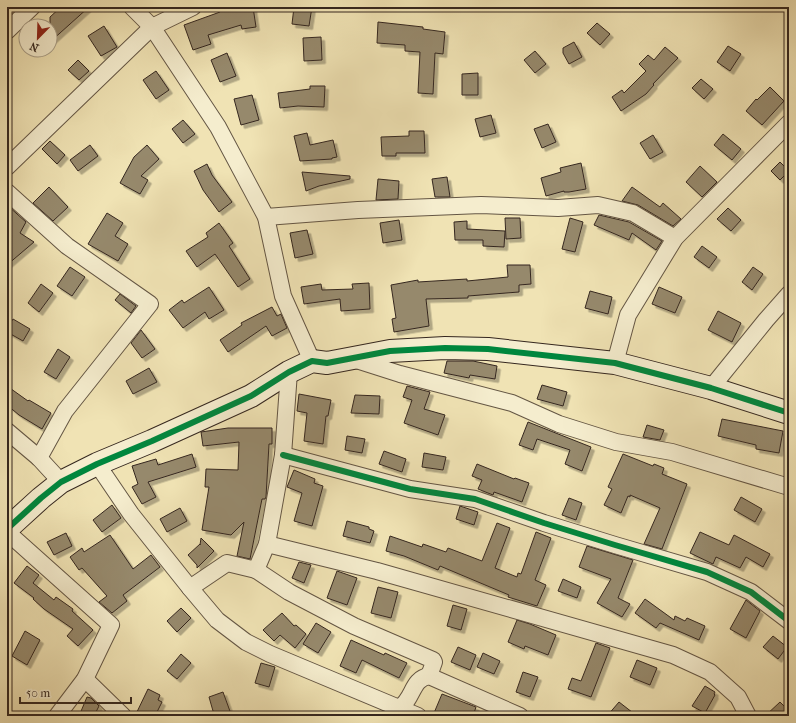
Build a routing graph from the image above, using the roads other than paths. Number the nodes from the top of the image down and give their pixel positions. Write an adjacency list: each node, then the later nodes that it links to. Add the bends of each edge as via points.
1 (32, 7): 5 (street)
2 (132, 7): 4 (street)
3 (193, 7): 4 (street)
4 (152, 27): 7 (street); 9 (street, via 218,126)
5 (7, 31)
6 (789, 123): 10 (street)
7 (7, 167)
8 (7, 192): 20 (street, via 67,246 150,304 65,411)
9 (266, 217): 10 (street, via 374,209 481,205 558,208 598,204 633,213); 13 (street, via 284,296)
10 (675, 238): 14 (street, via 628,315)
11 (789, 294): 16 (street)
12 (351, 358): 13 (street, via 327,363); 14 (street, via 390,351 445,348 488,349); 23 (street, via 400,374 512,403 560,424 616,442 672,452)
13 (312, 361): 15 (street)
14 (615, 364): 16 (street)
15 (289, 372): 19 (street); 21 (street, via 251,396)
16 (711, 388): 17 (street)
17 (789, 413)
18 (7, 431): 20 (street)
19 (283, 455): 25 (street); 28 (street, via 410,489 475,499 601,541 707,572 752,592)
20 (39, 458): 22 (street)
21 (97, 464): 22 (street); 27 (street, via 131,514)
22 (61, 482): 24 (street)
23 (789, 487)
24 (7, 530): 30 (street, via 111,625)
25 (268, 544): 26 (street); 36 (street, via 377,571 673,655 710,672 738,697)
26 (256, 570): 27 (street, via 227,563); 29 (street, via 289,592 347,623 433,660)
27 (190, 588): 31 (street, via 217,620 246,642)
28 (789, 621)
29 (429, 676): 31 (street, via 418,680 406,704); 35 (street)
30 (85, 680): 32 (street); 33 (street)
31 (399, 708): 34 (street)
32 (57, 716)
33 (123, 716)
34 (418, 716)
35 (520, 716)
36 (748, 716)

